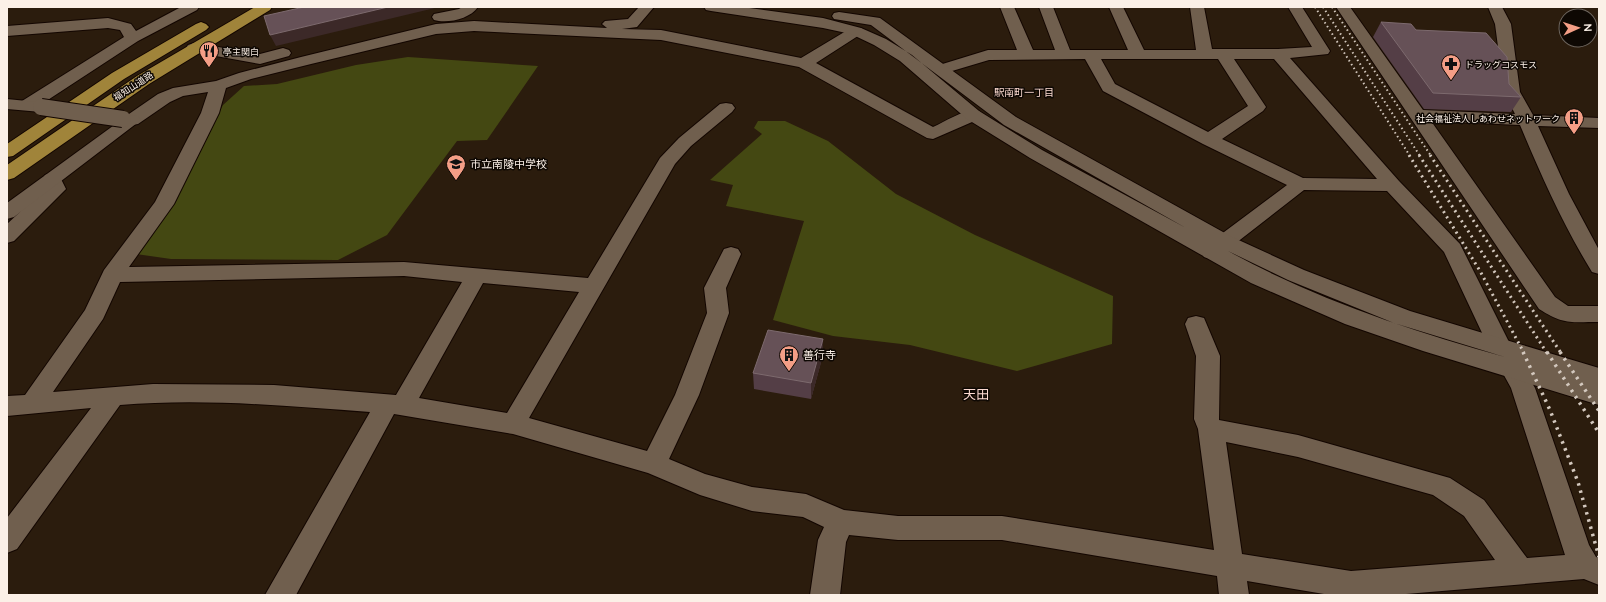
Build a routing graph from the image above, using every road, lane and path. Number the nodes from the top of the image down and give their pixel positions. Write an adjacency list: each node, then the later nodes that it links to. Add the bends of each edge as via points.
1 (192, 7): 19 (street)
2 (237, 7): 42 (highway, 福知山道路, via 118,76)
3 (265, 7): 21 (highway, 福知山道路)
4 (647, 7): 14 (street, via 632,24 621,25)
5 (711, 7): 18 (street, via 823,23)
6 (777, 7): 15 (street)
7 (1007, 7): 22 (street)
8 (1046, 7): 23 (street)
9 (1116, 7): 25 (street)
10 (1197, 7): 26 (street)
11 (1295, 7): 28 (street, via 1322,51)
12 (1343, 7): 36 (street)
13 (1495, 7): 39 (street, via 1503,24 1512,92)
14 (468, 10): 21 (street, via 260,59)
15 (880, 14): 18 (street); 30 (street)
16 (41, 27): 17 (street); 19 (street, via 108,23 126,27); 20 (street)
17 (7, 30)
18 (856, 31): 29 (street); 35 (street, via 906,58)
19 (133, 38): 33 (street)
20 (7, 47)
21 (194, 48): 43 (highway, 福知山道路, via 100,108)
22 (1026, 54): 23 (street); 30 (street, via 988,55)
23 (1064, 54): 24 (street)
24 (1090, 54): 25 (street); 41 (street, via 1109,87)
25 (1138, 54): 26 (street)
26 (1205, 54): 27 (street)
27 (1223, 54): 28 (street); 41 (street, via 1257,107)
28 (1278, 54): 46 (street)
29 (804, 63): 31 (street, via 661,35 474,26 436,29 307,60); 35 (street, via 933,134)
30 (942, 69): 49 (street, via 1010,121)
31 (218, 85): 38 (street, via 180,92); 52 (street, via 210,113 164,204)
32 (7, 104): 33 (street)
33 (34, 106): 37 (street); 38 (street, bridge)
34 (726, 108): 54 (street, via 685,142 667,162)
35 (973, 114): 49 (street, via 1036,154)
36 (1416, 115): 39 (street); 55 (street, via 1547,303 1564,314)
37 (7, 118)
38 (127, 119): 44 (street)
39 (1527, 120): 40 (street); 51 (street, via 1559,194)
40 (1599, 124)
41 (1209, 140): 45 (street)
42 (7, 152)
43 (7, 174)
44 (52, 179): 47 (street); 48 (street, via 56,189)
45 (1300, 184): 46 (street); 49 (street)
46 (1392, 184): 57 (street, via 1453,249)
47 (7, 213)
48 (7, 236)
49 (1218, 247): 57 (street, via 1296,274 1402,317); 58 (street, via 1258,278 1353,318 1431,345)
50 (731, 254): 67 (street, via 716,288 718,314 687,395)
51 (1599, 267)
52 (112, 275): 53 (street, via 404,269); 64 (street, via 95,313)
53 (477, 275): 54 (street); 62 (street)
54 (593, 286): 65 (street)
55 (1599, 314)
56 (1196, 324): 66 (street, via 1208,356 1206,419)
57 (1498, 346): 59 (street)
58 (1512, 368): 60 (street); 71 (street, via 1523,388 1577,550)
59 (1599, 377)
60 (1599, 395)
61 (114, 397): 62 (street, via 153,393 274,394); 64 (street); 69 (street)
62 (395, 405): 65 (street); 73 (street)
63 (7, 406): 64 (street)
64 (32, 406)
65 (512, 424): 67 (street)
66 (1211, 429): 70 (street); 72 (street, via 1298,446 1441,486 1474,508)
67 (654, 464): 68 (street, via 700,484 752,499 806,506)
68 (842, 522): 70 (street, via 898,528 1002,528); 74 (street, via 832,540)
69 (7, 540)
70 (1230, 566): 72 (street, via 1351,585); 75 (street)
71 (1593, 569): 72 (street)
72 (1519, 570)
73 (280, 595)
74 (825, 595)
75 (1234, 595)

